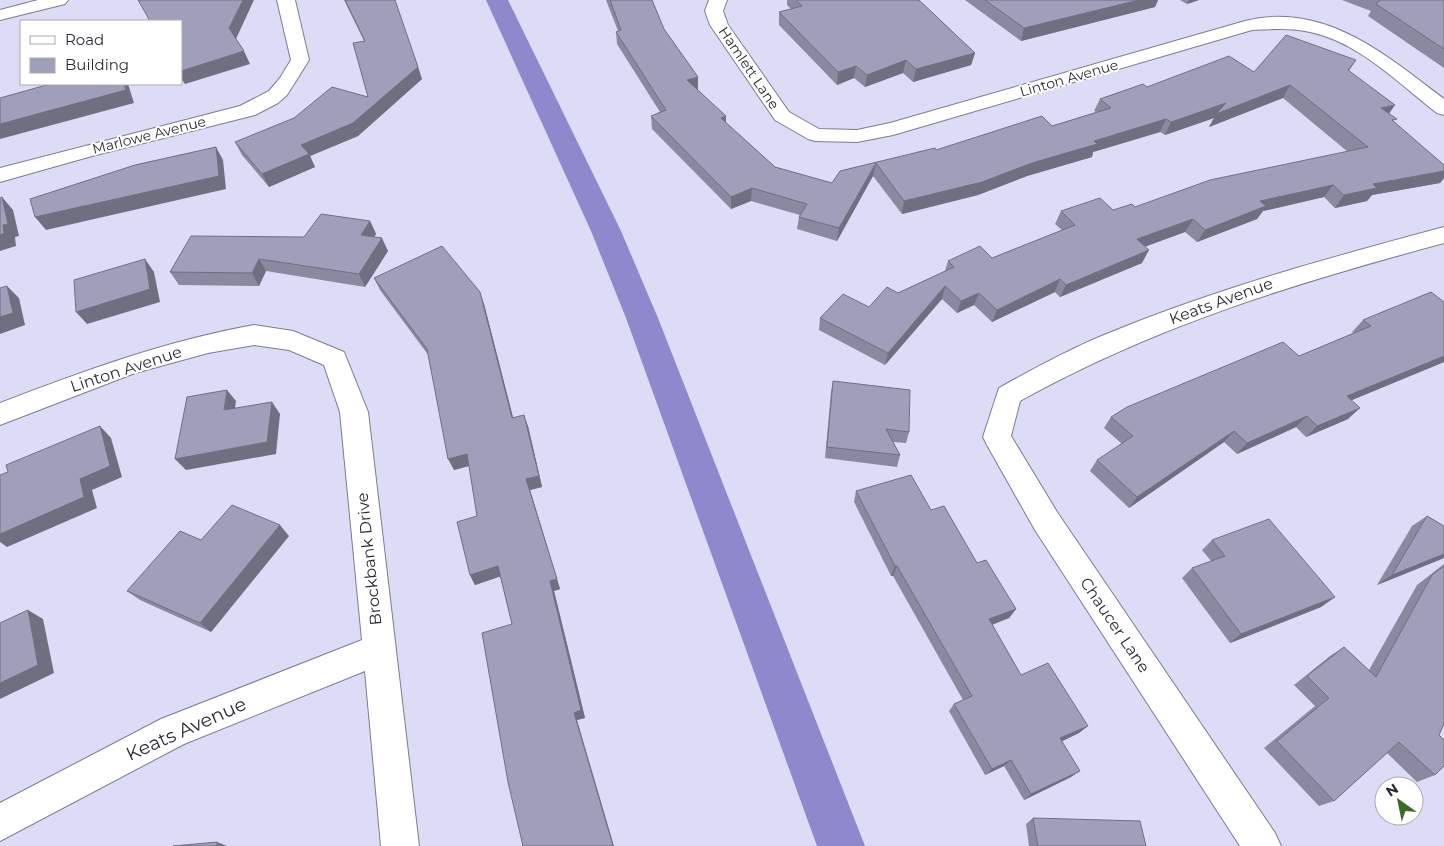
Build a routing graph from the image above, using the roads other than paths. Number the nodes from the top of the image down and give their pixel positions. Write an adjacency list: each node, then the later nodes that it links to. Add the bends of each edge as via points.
1 (59, 0): 4 (street)
2 (286, 0): 7 (street, Marlowe Avenue, via 300,60 290,80 272,98 250,109)
3 (718, 0): 6 (street, Hamlett Lane, via 714,11 719,25 782,116 815,135)
4 (0, 15)
5 (1444, 109): 6 (street, Linton Avenue, via 1358,46 1321,29 1281,24 1251,26 893,129)
6 (857, 136)
7 (0, 175)
8 (1444, 235): 10 (street, Keats Avenue, via 1297,274 1160,323 1047,372)
9 (254, 335): 11 (street, Linton Avenue, via 208,343 129,365); 12 (street, Brockbank Drive, via 293,341 334,359 354,412)
10 (1008, 396): 15 (street, Chaucer Lane, via 997,437 1046,521)
11 (0, 414)
12 (378, 649): 13 (street, Keats Avenue, via 173,731); 14 (street, Brockbank Drive)
13 (0, 823)
14 (400, 846)
15 (1262, 846)

